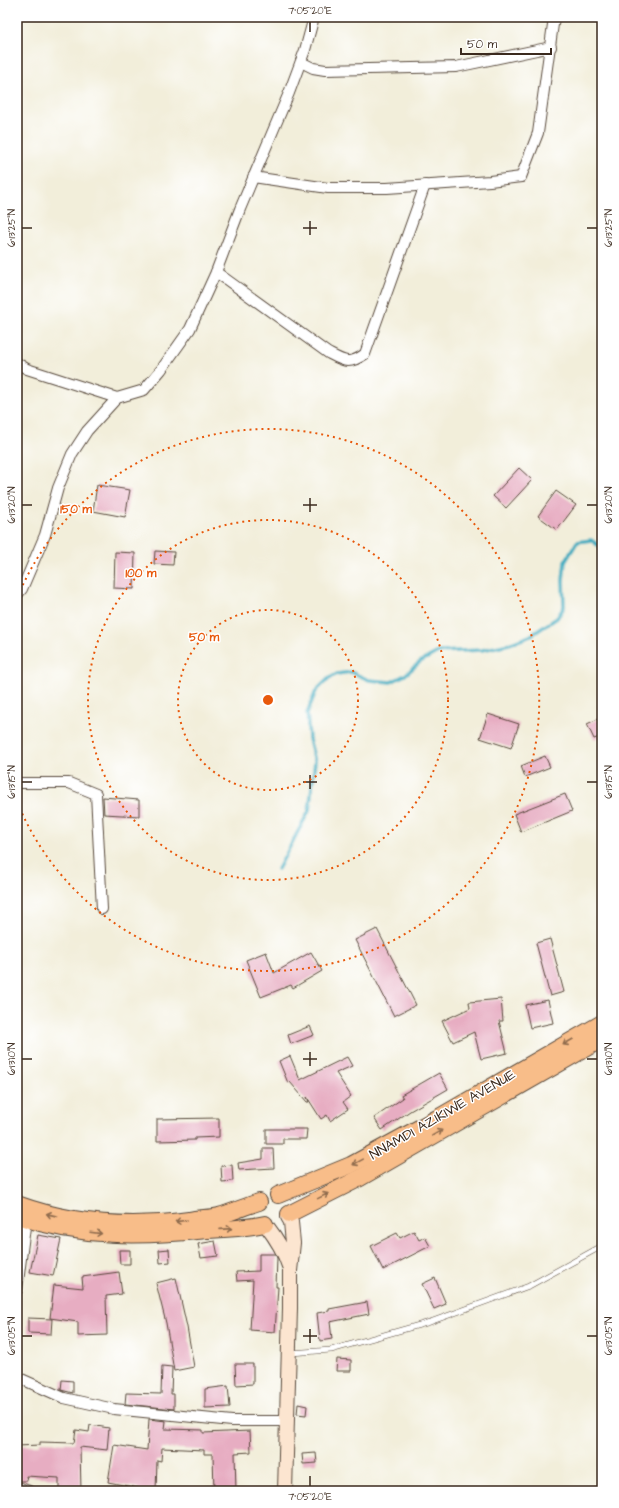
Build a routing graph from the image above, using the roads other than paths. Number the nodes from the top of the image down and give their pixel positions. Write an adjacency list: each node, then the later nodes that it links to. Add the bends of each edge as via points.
1 (314, 17): 4 (street)
2 (554, 17): 3 (street)
3 (551, 47): 4 (street, via 456,67 325,70); 6 (street, via 538,133 521,177)
4 (301, 62): 5 (street)
5 (253, 177): 6 (street, via 328,188); 7 (street)
6 (425, 185): 7 (street, via 365,354 355,362 342,361 328,354)
7 (216, 272): 9 (street, via 190,328 161,370 144,390)
8 (17, 363): 9 (street, via 27,369)
9 (117, 398): 10 (street, via 72,454 58,488 45,535)
10 (17, 595)
11 (17, 783): 12 (street, via 69,783 96,794)
12 (102, 909)
13 (602, 1023): 15 (main road, NNAMDI AZIKIWE AVENUE, one-way to 15, via 351,1165)
14 (602, 1039): 18 (main road, NNAMDI AZIKIWE AVENUE, one-way to 14, via 360,1178)
15 (278, 1195): 16 (main road, via 266,1196); 18 (main road, via 289,1205)
16 (259, 1202): 17 (main road, one-way to 17, via 218,1216 141,1224 76,1220); 20 (main road, via 258,1213)
17 (17, 1204)
18 (288, 1216): 20 (main road, via 283,1223 276,1226); 22 (main road, via 292,1232)
19 (22, 1218): 20 (main road, one-way to 20, via 49,1226 108,1235 170,1234); 23 (street)
20 (265, 1224): 22 (main road, via 279,1242)
21 (602, 1246): 24 (lane, via 529,1286 430,1322 331,1350)
22 (290, 1271): 24 (main road)
23 (17, 1290)
24 (289, 1353): 26 (main road)
25 (17, 1376): 26 (street, via 64,1398 114,1409 232,1421)
26 (287, 1421): 29 (main road)
27 (17, 1487): 28 (street)
28 (29, 1491)
29 (285, 1491)

